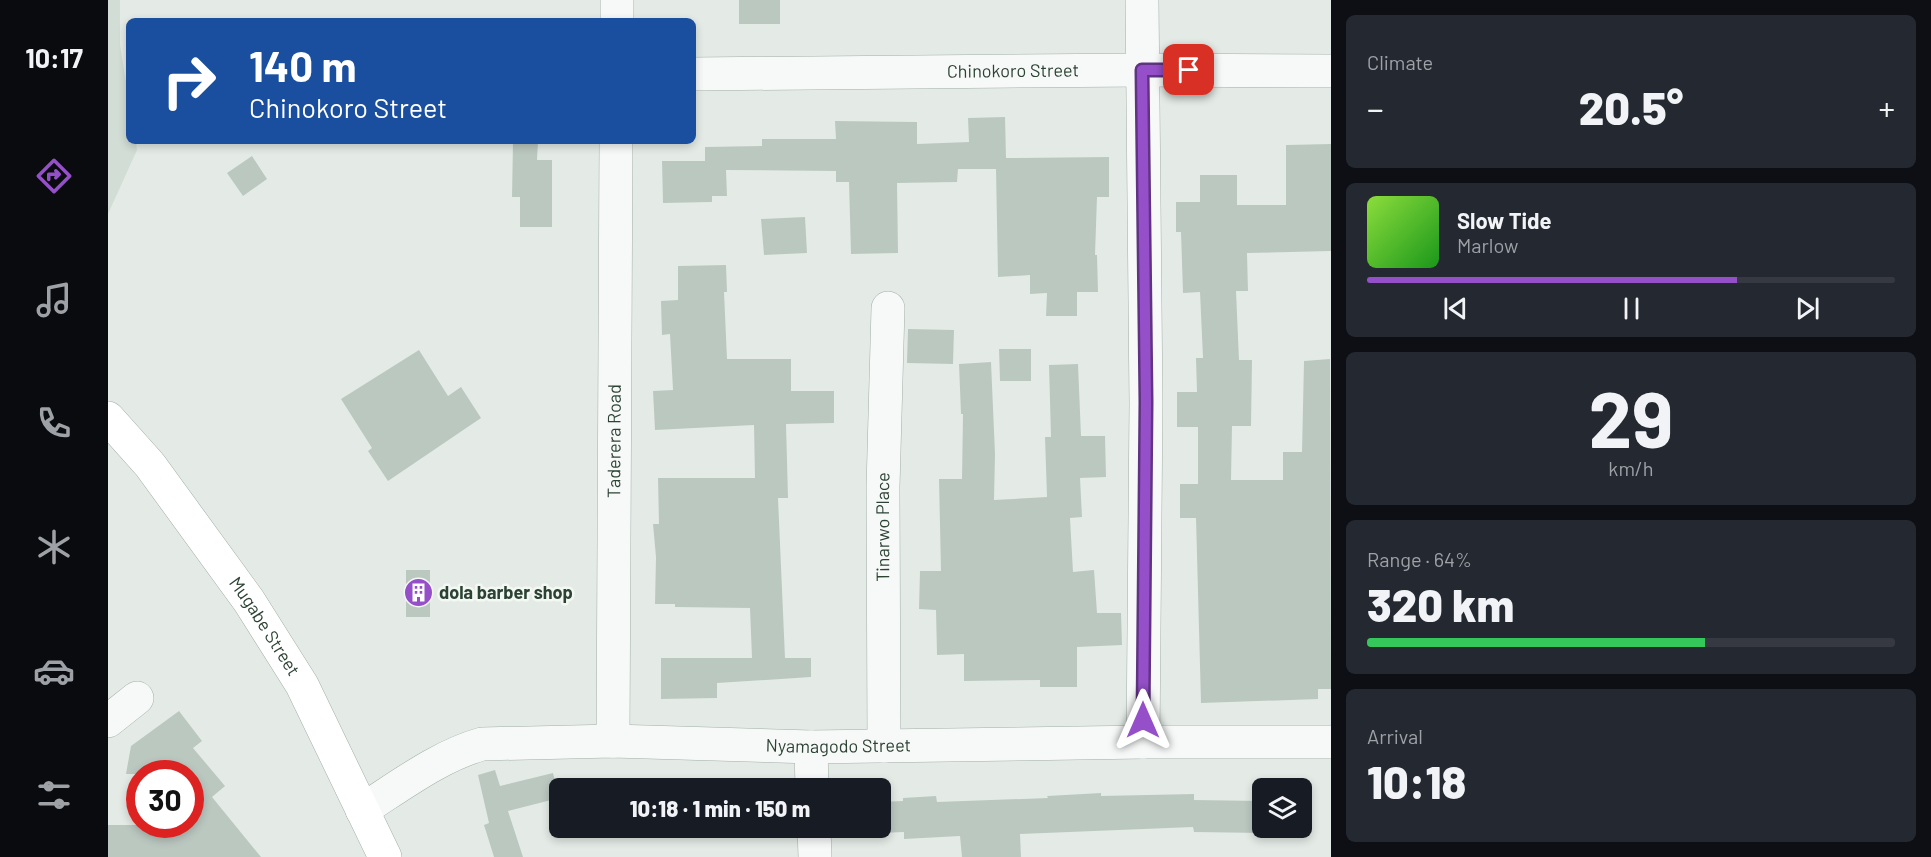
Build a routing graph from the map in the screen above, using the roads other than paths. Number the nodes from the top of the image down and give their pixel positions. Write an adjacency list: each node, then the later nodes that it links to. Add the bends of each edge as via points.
1 (617, 0): 3 (street)
2 (1143, 0): 4 (street)
3 (616, 18)
4 (1142, 70): 5 (street, Chinokoro Street); 6 (street, Chinokoro Street); 13 (street, via 1146,402)
5 (1331, 71)
6 (696, 74)
7 (616, 144): 12 (street, Taderera Road)
8 (888, 308): 15 (street, Tinarwo Place, via 883,487)
9 (108, 418): 18 (street, Mugabe Street, via 150,465 249,601 302,685)
10 (137, 698): 11 (street)
11 (108, 721)
12 (613, 741): 16 (street, Nyamagodo Street); 18 (street, Nyamagodo Street, via 482,744 464,749)
13 (1143, 742): 14 (street, Nyamagodo Street); 15 (street, Nyamagodo Street)
14 (1331, 742)
15 (884, 746): 16 (street, Nyamagodo Street)
16 (811, 747): 17 (street)
17 (812, 778)
18 (362, 810): 20 (street, Mugabe Street)
19 (814, 838): 21 (street)
20 (384, 857)
21 (815, 857)

